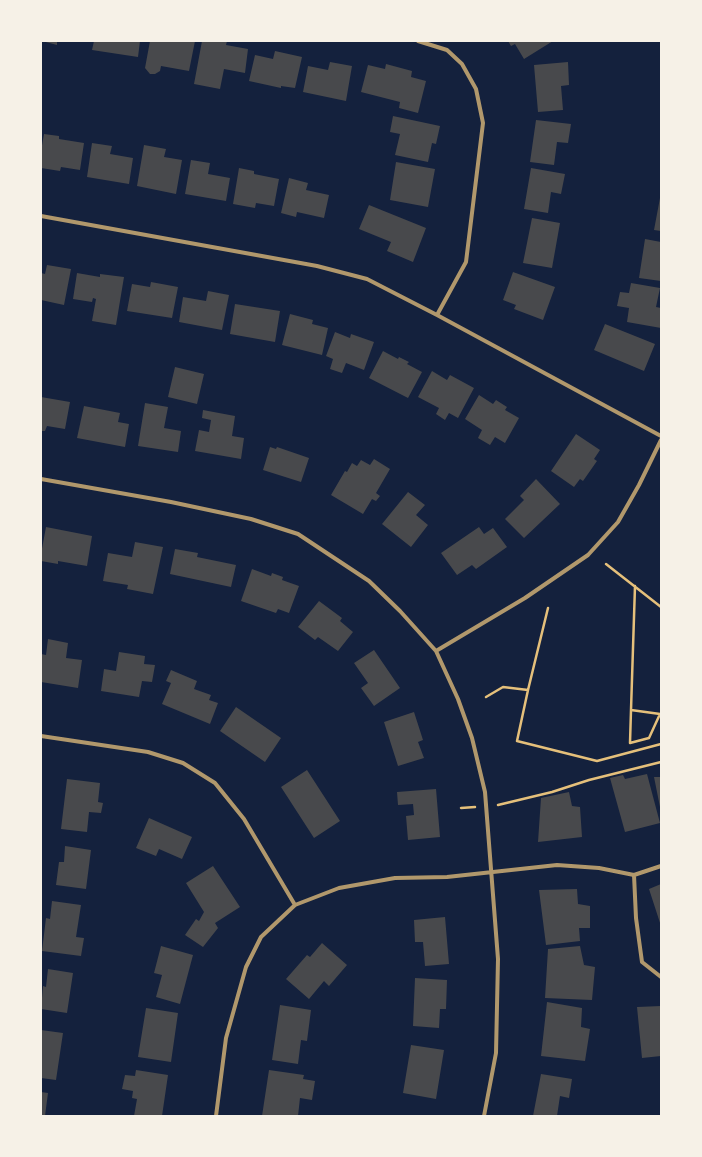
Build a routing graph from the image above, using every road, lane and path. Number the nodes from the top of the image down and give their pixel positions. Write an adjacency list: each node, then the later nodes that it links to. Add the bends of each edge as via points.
1 (418, 41): 3 (street, via 447,50 462,64 476,89 483,123 466,262)
2 (41, 216): 3 (street, via 317,266 367,279)
3 (437, 315): 4 (street)
4 (661, 436)
5 (661, 440): 11 (street, via 618,522 588,555 525,598)
6 (41, 479): 11 (street, via 251,519 298,534 369,581)
7 (606, 564): 8 (path)
8 (635, 586): 9 (path); 14 (path)
9 (661, 607)
10 (548, 608): 12 (path)
11 (436, 651): 18 (street, via 472,738)
12 (528, 690): 13 (path, via 503,687); 16 (path, via 517,741 597,761)
13 (486, 697)
14 (631, 710): 14 (path, via 630,743 649,738 660,714)
15 (41, 736): 23 (street, via 148,752 183,763 215,783 244,819)
16 (661, 744)
17 (661, 762): 18 (path, via 506,804)
18 (486, 806): 19 (path); 21 (street)
19 (462, 808)
20 (661, 866): 22 (street)
21 (492, 873): 22 (street, via 557,865 599,868); 23 (street, via 395,878 339,888); 26 (street, via 498,959 496,1052)
22 (634, 875): 24 (street, via 642,962)
23 (295, 905): 25 (street, via 261,937 246,967 226,1038)
24 (661, 977)
25 (216, 1116)
26 (484, 1116)

